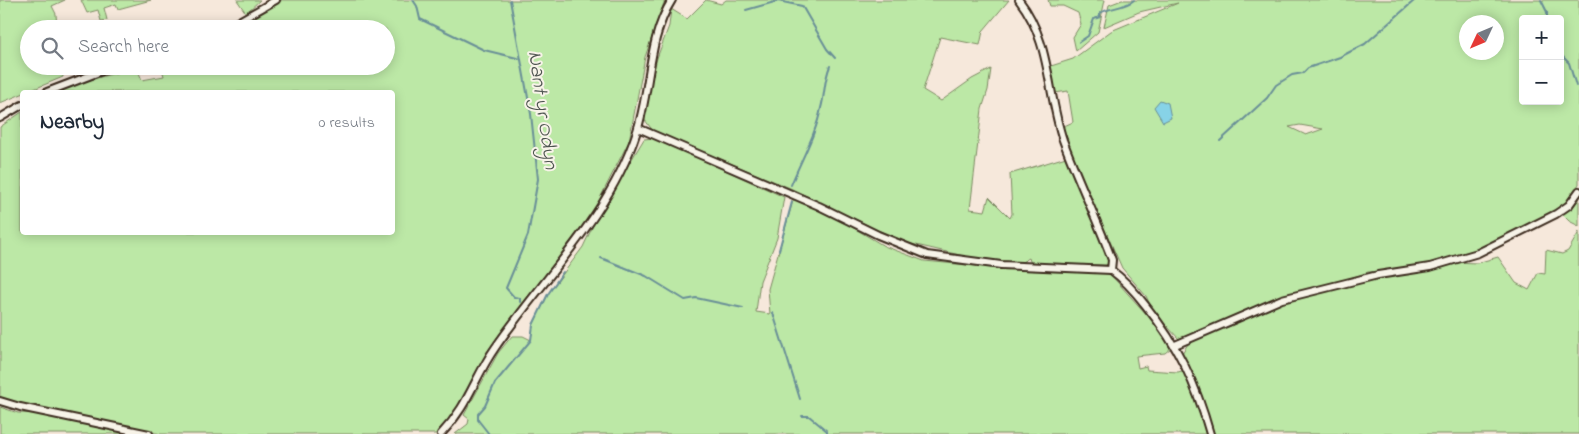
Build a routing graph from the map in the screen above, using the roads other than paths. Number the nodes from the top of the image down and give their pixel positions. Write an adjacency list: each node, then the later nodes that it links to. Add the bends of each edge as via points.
1 (276, 0): 4 (street)
2 (672, 0): 9 (street, via 661,24)
3 (1019, 0): 11 (street, via 1034,25 1048,64 1061,132 1112,260)
4 (241, 20)
5 (91, 75): 6 (street)
6 (52, 90)
7 (20, 106): 8 (street)
8 (0, 118)
9 (638, 128): 11 (street, via 927,255 1001,265); 15 (street, via 624,164 581,237 494,349 460,413)
10 (1579, 191): 12 (street, via 1563,210 1478,253 1430,267 1378,275 1282,299)
11 (1111, 270): 12 (street, via 1122,277)
12 (1175, 345): 16 (street, via 1195,388)
13 (0, 401): 14 (street)
14 (149, 434)
15 (441, 434)
16 (1210, 434)

